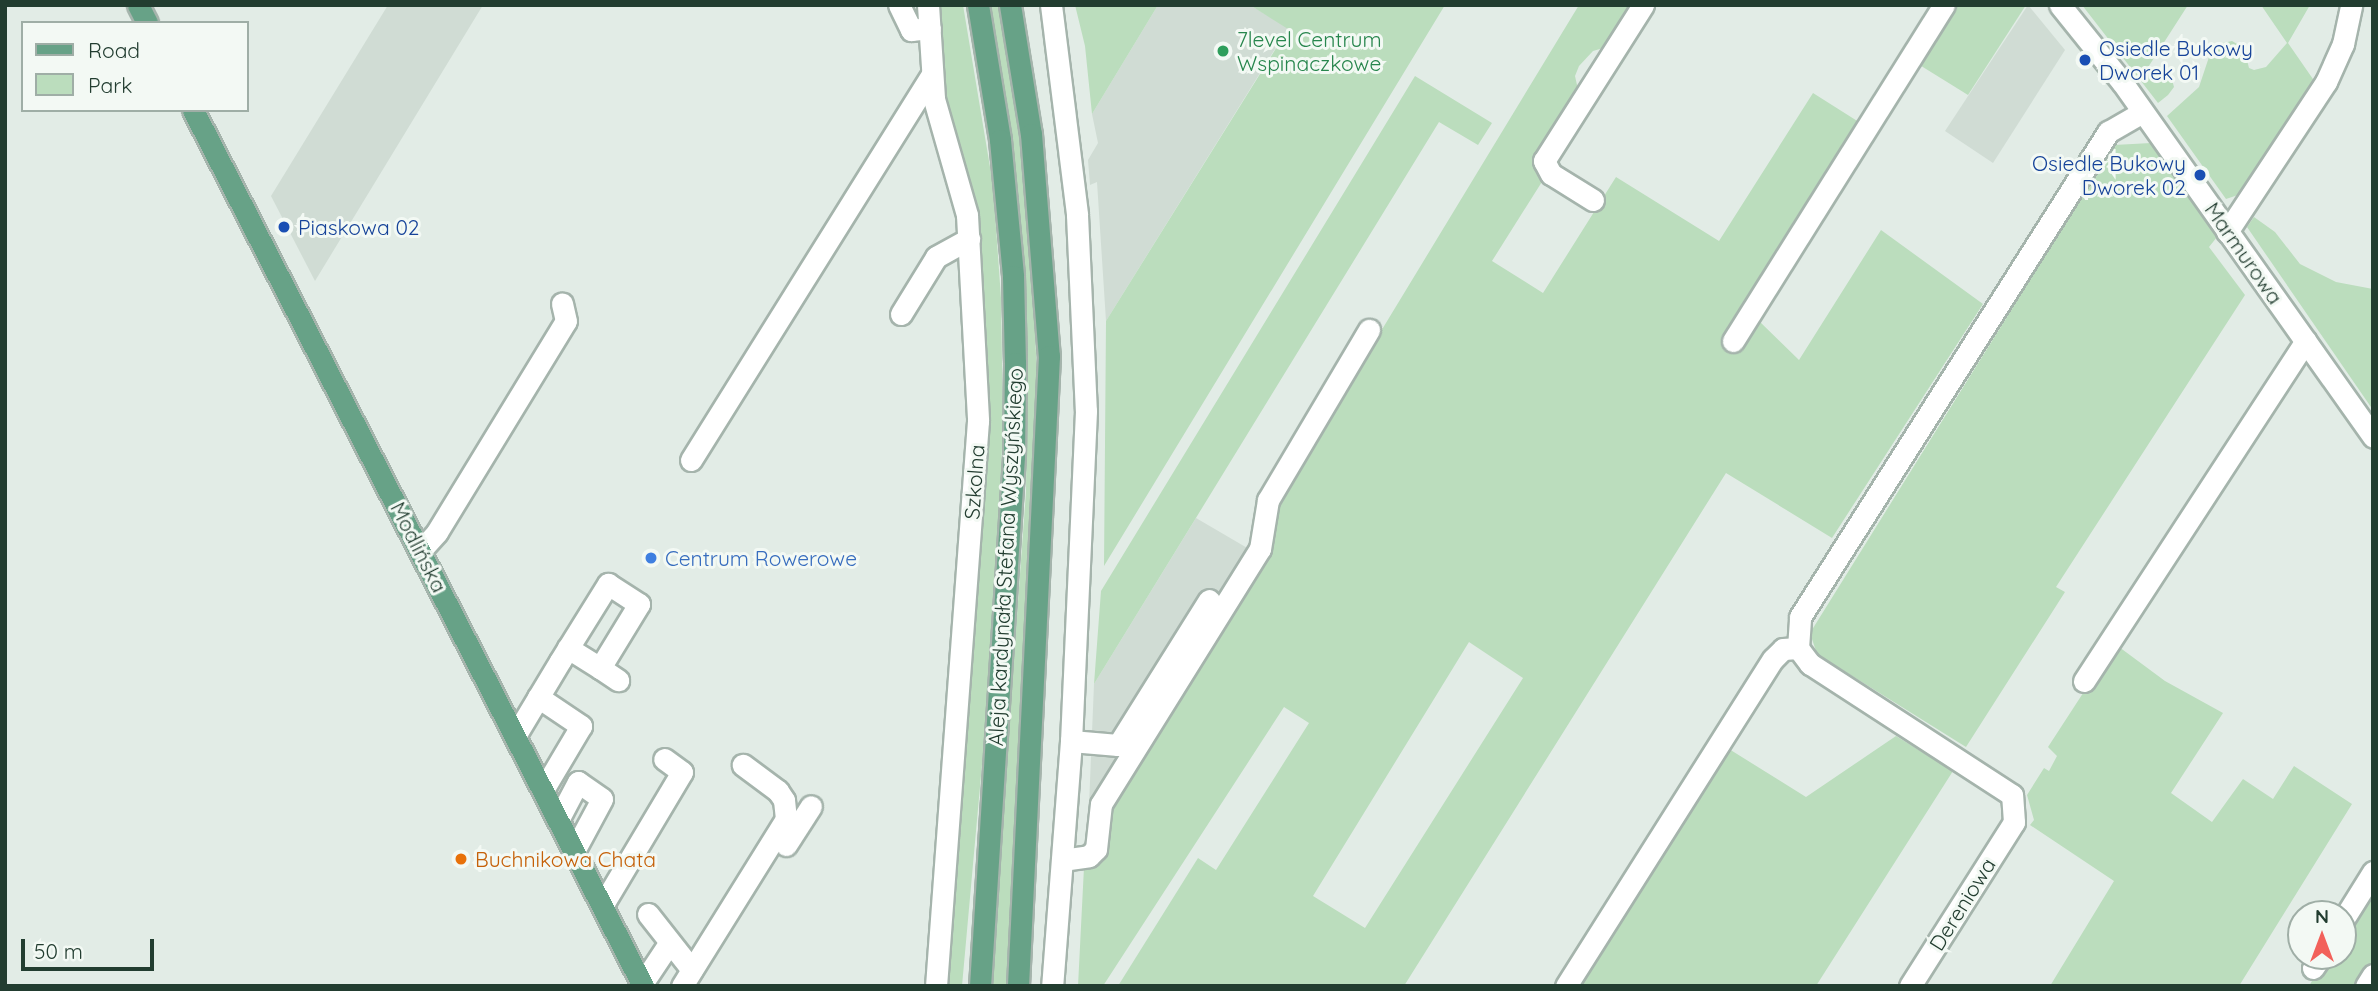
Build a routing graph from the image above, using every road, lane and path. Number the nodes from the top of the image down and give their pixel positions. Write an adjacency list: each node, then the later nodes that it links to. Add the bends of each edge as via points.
1 (138, 5): 11 (main road)
2 (899, 5): 12 (street, via 911,30)
3 (928, 5): 12 (street, Szkolna)
4 (978, 5): 52 (main road, Aleja kardynała Stefana Wyszyńskiego, via 1000,140 1013,276 1015,363 1014,456)
5 (1010, 5): 53 (main road, Aleja kardynała Stefana Wyszyńskiego, via 1031,134 1049,356)
6 (1051, 5): 35 (street, via 1077,215 1086,411)
7 (1643, 5): 16 (street, via 1544,161 1551,174)
8 (1944, 5): 22 (street)
9 (2060, 5): 15 (street, Marmurowa)
10 (2351, 5): 17 (street, via 2343,44 2326,82)
11 (146, 21)
12 (930, 28): 13 (street, Szkolna)
13 (932, 74): 18 (street, Szkolna, via 934,99); 25 (street)
14 (193, 112): 26 (main road, Modlińska)
15 (2142, 112): 17 (street, Marmurowa); 29 (street, via 2108,132 1800,617)
16 (1593, 200)
17 (2227, 232): 23 (street, Marmurowa)
18 (969, 239): 20 (street, via 936,257); 51 (street, Szkolna, via 978,421)
19 (562, 303): 26 (street, via 566,321)
20 (901, 314)
21 (1369, 330): 42 (street, via 1268,500 1260,549 1101,804 1096,849 1089,856)
22 (1733, 341)
23 (2306, 341): 24 (street, Marmurowa); 32 (street)
24 (2373, 437)
25 (691, 460)
26 (421, 551): 34 (main road, Modlińska)
27 (1209, 600): 35 (street, via 1118,745)
28 (568, 648): 30 (street); 30 (street, via 608,584 639,604); 33 (street)
29 (1798, 648): 55 (street, via 1783,649 1773,659); 56 (street, Dereniowa, via 1810,664 2007,788 2015,810 2014,822)
30 (600, 668): 31 (street)
31 (618, 680)
32 (2084, 681)
33 (538, 697): 34 (street); 38 (street, via 581,726)
34 (515, 736): 38 (main road, Modlińska)
35 (1071, 741): 42 (street)
36 (664, 759): 45 (street, via 682,772)
37 (743, 765): 49 (street, via 778,791 786,819)
38 (543, 790): 40 (main road, Modlińska)
39 (811, 806): 49 (street)
40 (558, 820): 41 (main road, Modlińska); 41 (street, via 578,782 602,799)
41 (574, 851): 45 (main road, Modlińska)
42 (1062, 860): 54 (street)
43 (2373, 872): 44 (street)
44 (2356, 900)
45 (602, 906): 50 (main road, Modlińska)
46 (648, 914): 47 (street)
47 (670, 942): 49 (street); 50 (street)
48 (2373, 975): 57 (street)
49 (690, 981)
50 (642, 985)
51 (936, 986)
52 (980, 986)
53 (1018, 986)
54 (1052, 986)
55 (1566, 986)
56 (1910, 986)
57 (2366, 986)

